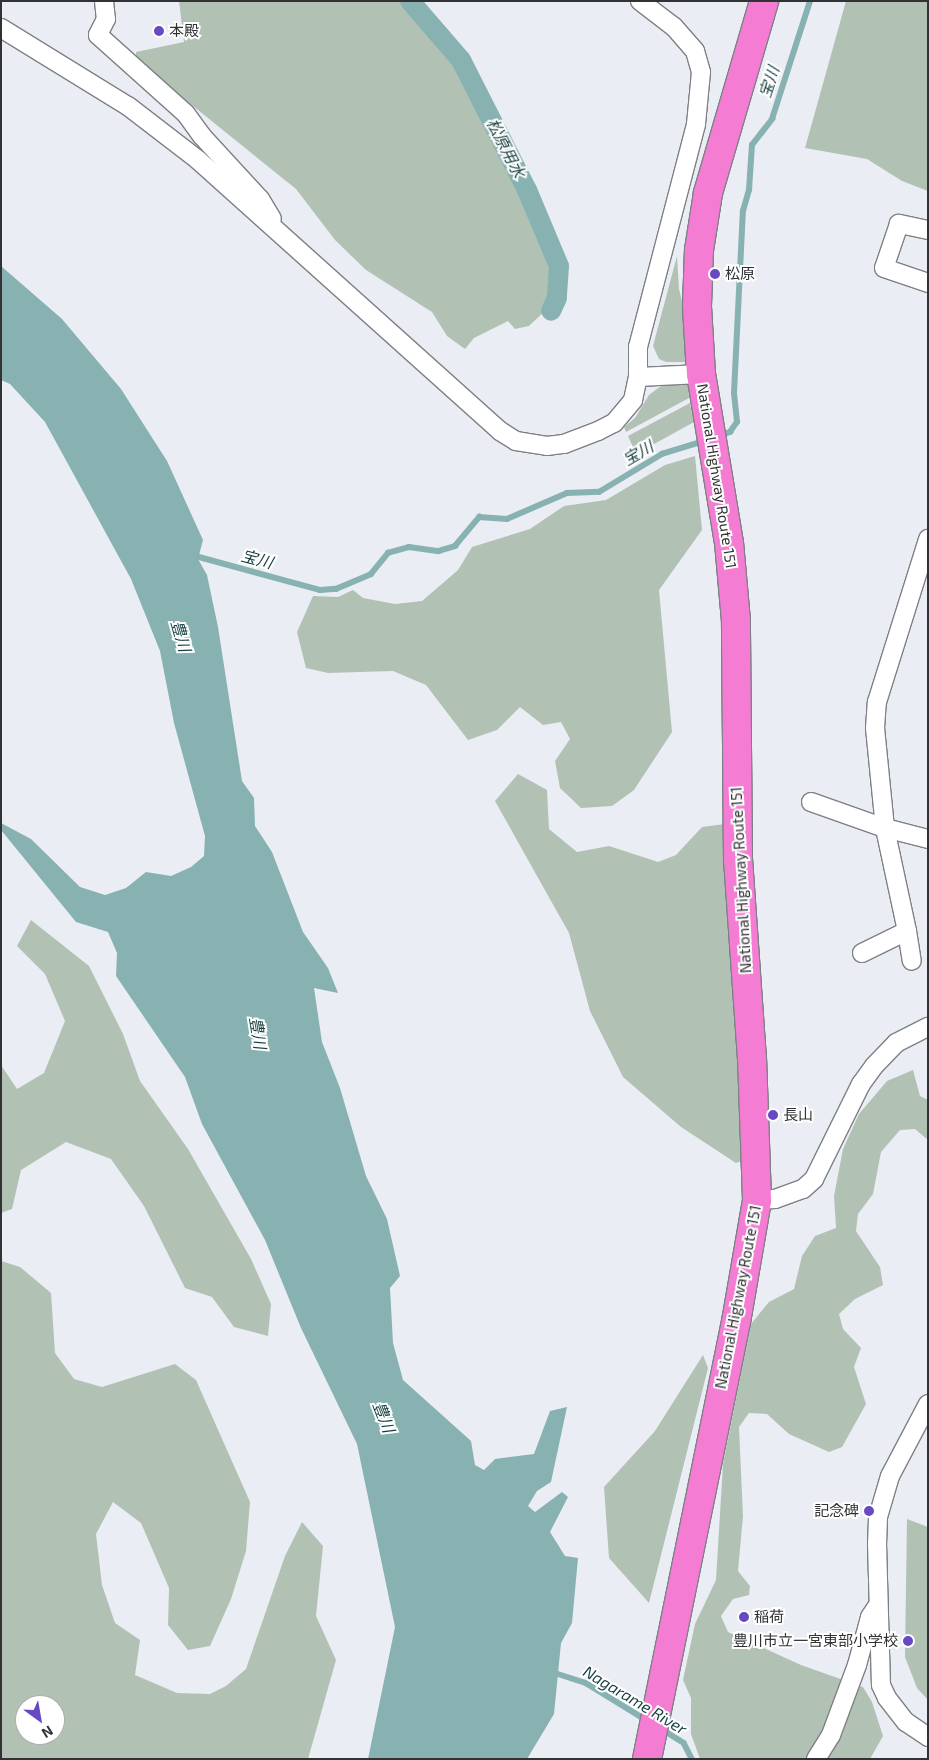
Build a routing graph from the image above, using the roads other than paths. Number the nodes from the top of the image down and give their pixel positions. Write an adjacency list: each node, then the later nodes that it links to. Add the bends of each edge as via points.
1 (104, 1): 5 (street, via 106,18 98,35 186,114 260,199)
2 (640, 1): 9 (street, via 674,27 695,51 701,72 701,92 696,124 638,348)
3 (764, 1): 8 (highway, National Highway Route 151, via 708,193 699,250 697,306)
4 (1, 28): 5 (street, via 128,106 198,160)
5 (275, 229): 9 (street, via 500,431 516,441 547,446 564,444 598,432 624,412 633,400)
6 (928, 230): 7 (street, via 899,224 884,268)
7 (928, 283)
8 (701, 374): 9 (street); 18 (highway, National Highway Route 151, via 729,543 736,621 738,852 752,1059)
9 (638, 378)
10 (928, 538): 12 (street, via 877,702 875,728)
11 (811, 802): 12 (street)
12 (885, 828): 13 (street); 14 (street)
13 (928, 839)
14 (907, 931): 15 (street); 16 (street)
15 (862, 953)
16 (912, 961)
17 (928, 1027): 18 (street, via 896,1043 874,1066 861,1084 814,1179 803,1188 775,1198)
18 (757, 1200): 22 (highway, National Highway Route 151, via 736,1322)
19 (928, 1404): 20 (street, via 904,1445 883,1494 876,1543)
20 (878, 1606): 21 (street, via 881,1685 906,1722); 23 (street, via 870,1617 857,1665 831,1735)
21 (928, 1737)
22 (652, 1739)
23 (816, 1759)

